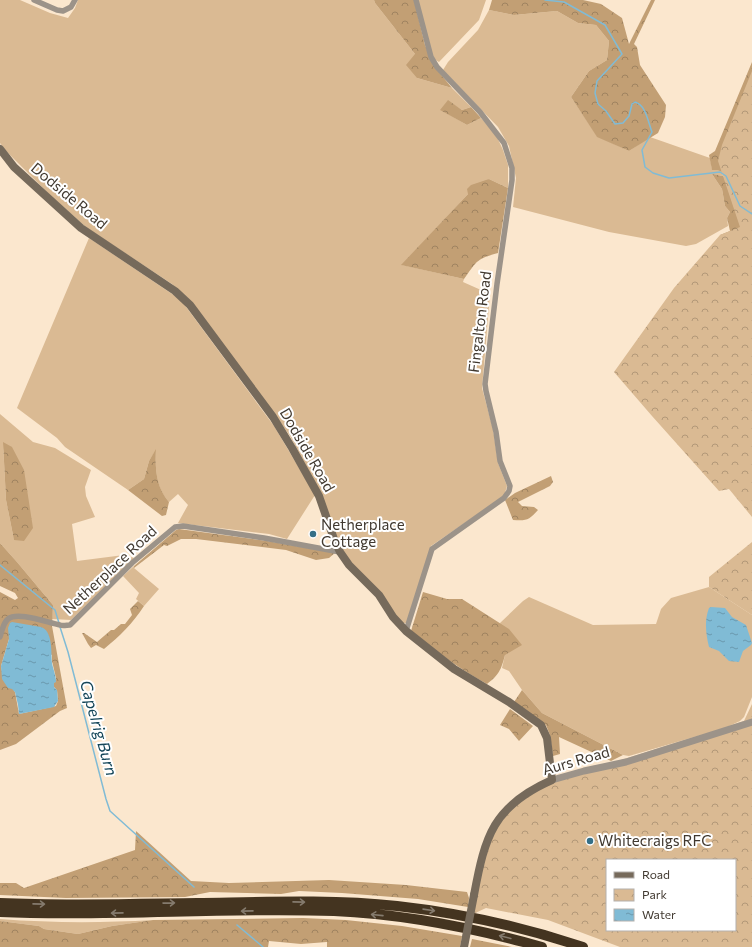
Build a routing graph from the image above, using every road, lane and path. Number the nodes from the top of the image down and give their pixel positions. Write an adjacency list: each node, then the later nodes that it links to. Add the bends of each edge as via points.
1 (34, 0): 2 (street, via 63,11 71,7)
2 (75, 0)
3 (416, 0): 6 (street, Fingalton Road, via 434,62 492,126 504,143 512,168 485,384 500,461 510,486 504,498 432,549)
4 (0, 149): 5 (main road, Dodside Road, via 14,167 81,228 175,290 190,305 273,417 292,448 319,496)
5 (340, 552): 6 (main road, Dodside Road); 7 (street, Netherplace Road, via 242,534 175,527 132,563 70,625 61,626 23,617 11,617 3,626)
6 (406, 631): 9 (main road, Dodside Road, via 454,669 509,702 541,725 547,738)
7 (0, 636)
8 (752, 722): 9 (street, Aurs Road, via 626,762)
9 (552, 780): 12 (main road, Aurs Road, bridge, via 520,798 494,826 482,857)
10 (0, 903): 14 (highway, one-way to 14, via 291,901 379,905 475,918)
11 (0, 912): 13 (highway, one-way to 11, via 493,934 434,923 350,912)
12 (464, 947)
13 (542, 947)
14 (583, 947)

